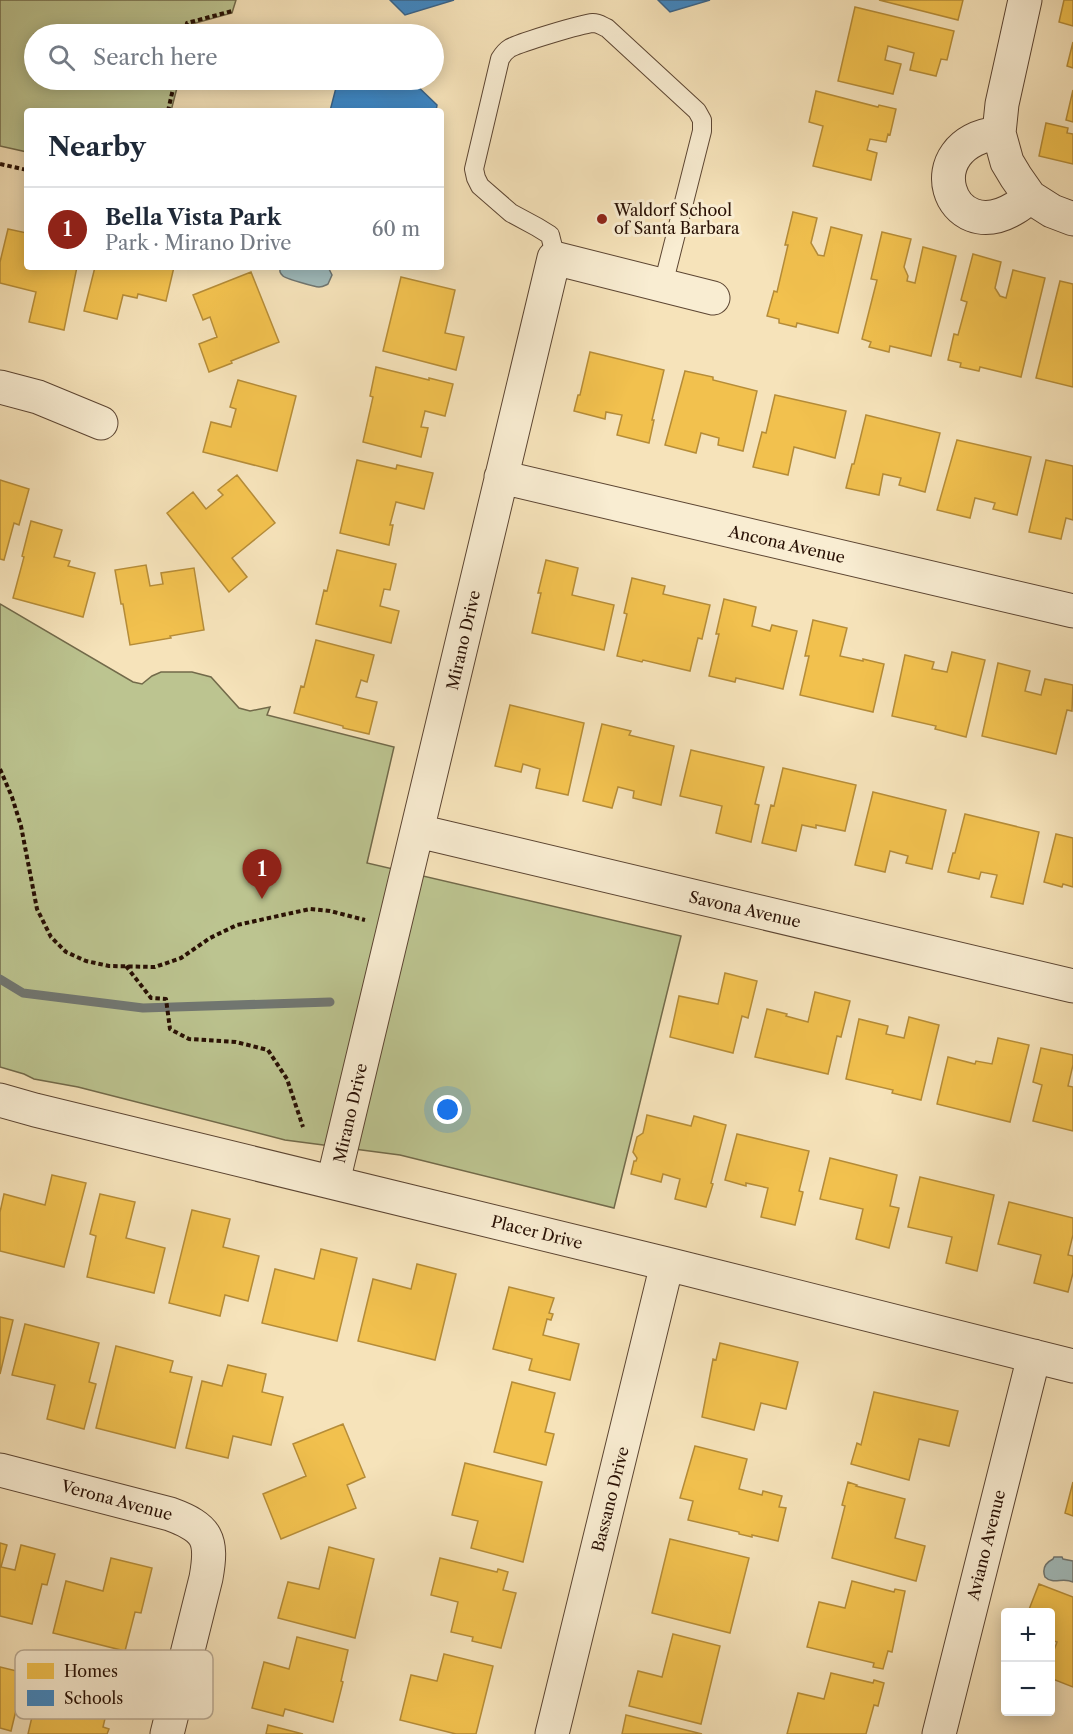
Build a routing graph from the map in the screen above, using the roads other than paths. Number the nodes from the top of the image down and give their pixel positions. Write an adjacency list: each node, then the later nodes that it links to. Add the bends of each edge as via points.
1 (1025, 0): 2 (street)
2 (999, 133): 3 (street, via 1007,162); 3 (street, via 973,140 953,160 948,178 951,195 961,210 980,217 1003,214)
3 (1030, 197): 4 (street)
4 (1073, 219)
5 (554, 258): 6 (street); 6 (lane, via 550,236 511,213 480,186 474,169 500,58 505,51 597,23 697,111 702,120); 10 (street, Mirano Drive)
6 (663, 285): 7 (street)
7 (713, 298)
8 (0, 387): 9 (street, via 38,397)
9 (101, 423)
10 (501, 477): 11 (street, Ancona Avenue); 12 (street, Mirano Drive)
11 (1073, 611)
12 (418, 831): 13 (street, Savona Avenue); 15 (street, Mirano Drive)
13 (1073, 986)
14 (0, 1100): 15 (street, Placer Drive)
15 (333, 1182): 16 (street, Placer Drive)
16 (667, 1264): 17 (street, Placer Drive); 23 (street, Bassano Drive)
17 (1034, 1356): 18 (street, Placer Drive); 24 (street, Aviano Avenue)
18 (1073, 1366)
19 (0, 1470): 20 (street, Verona Avenue, via 170,1514 197,1527 210,1552)
20 (188, 1650)
21 (171, 1719): 22 (street, Verona Avenue)
22 (167, 1734)
23 (552, 1734)
24 (939, 1734)

